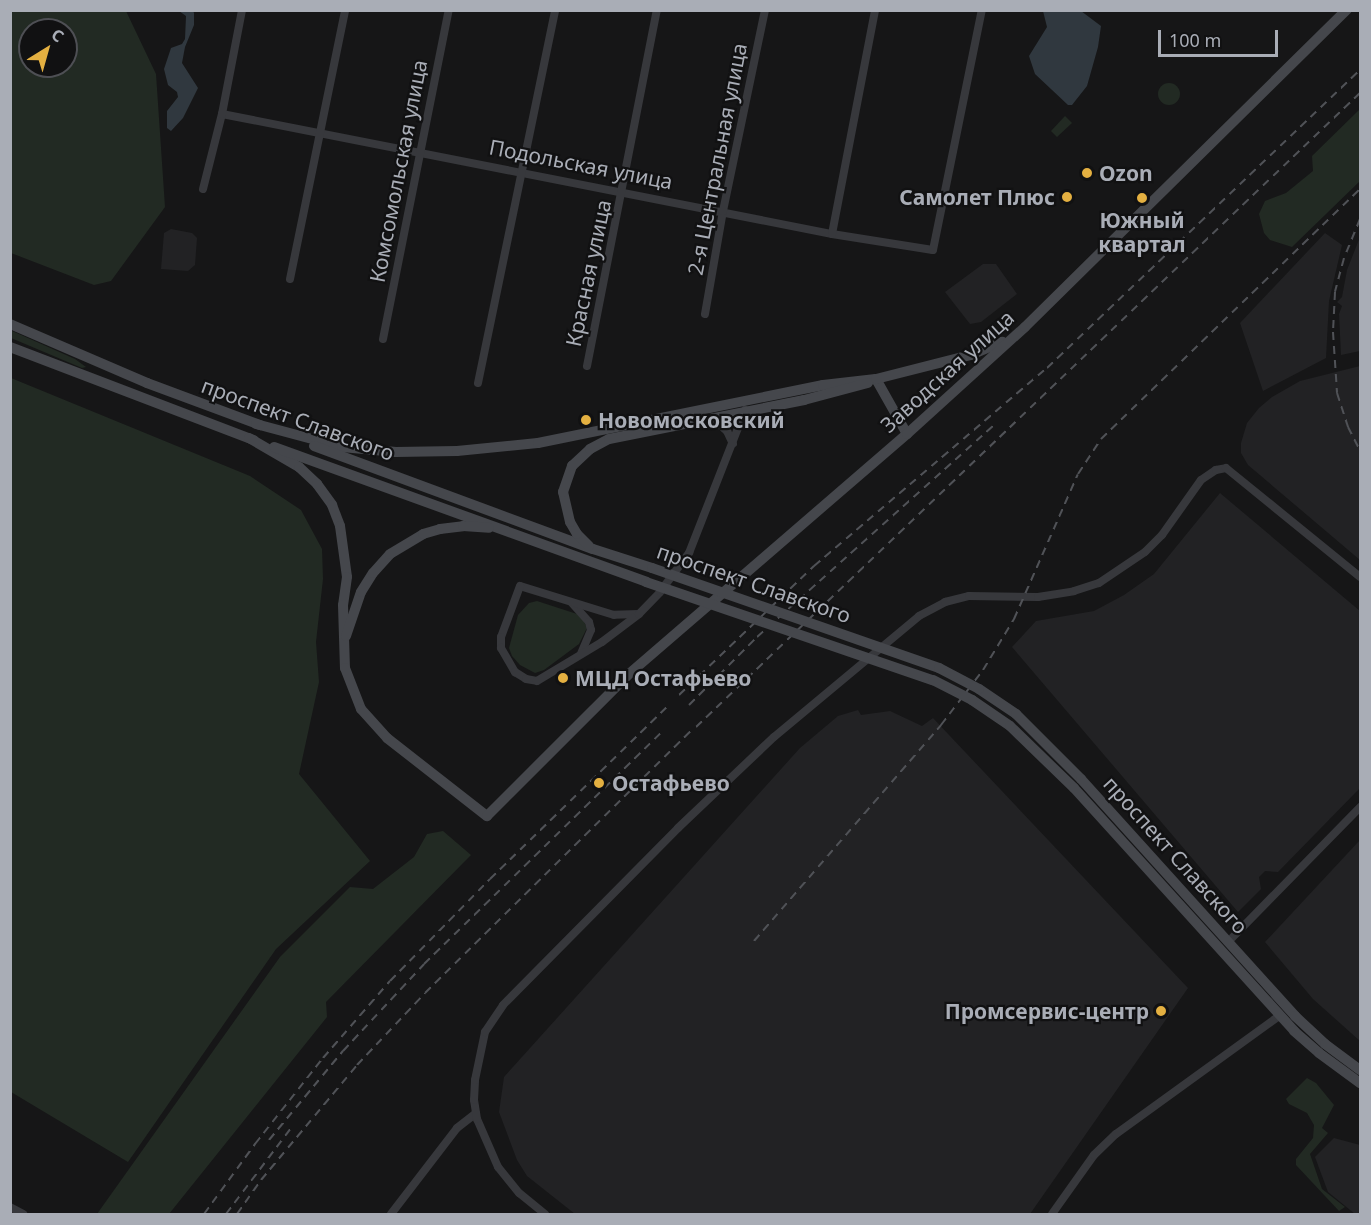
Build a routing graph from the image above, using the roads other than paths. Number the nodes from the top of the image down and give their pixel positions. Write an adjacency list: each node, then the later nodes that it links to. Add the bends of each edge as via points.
1 (242, 10): 10 (street)
2 (345, 10): 11 (street)
3 (449, 10): 12 (street, Комсомольская улица)
4 (555, 10): 13 (street)
5 (657, 10): 15 (street, Красная улица)
6 (765, 10): 16 (street, 2-я Центральная улица)
7 (874, 10): 17 (street)
8 (982, 10): 17 (street, Подольская улица, via 933,250)
9 (1347, 10): 21 (street, Заводская улица)
10 (222, 114): 11 (street, Подольская улица); 14 (street)
11 (322, 135): 12 (street, Подольская улица); 18 (street)
12 (420, 152): 13 (street, Подольская улица); 22 (street, Комсомольская улица)
13 (523, 171): 15 (street, Подольская улица); 26 (street)
14 (203, 189)
15 (623, 191): 16 (street, Подольская улица); 24 (street, Красная улица)
16 (723, 211): 17 (street, Подольская улица); 19 (street, 2-я Центральная улица)
17 (832, 234)
18 (290, 279)
19 (705, 314)
20 (10, 324): 30 (street, проспект Славского, via 147,383)
21 (1025, 327): 25 (street, via 983,351); 31 (street, Заводская улица)
22 (383, 339)
23 (10, 346): 32 (street, проспект Славского)
24 (587, 366)
25 (876, 379): 27 (street); 28 (street, via 852,389); 31 (street)
26 (478, 383)
27 (748, 400): 28 (street); 30 (street, via 538,443 457,451 396,452 342,447)
28 (745, 411): 29 (street); 33 (street)
29 (712, 418): 33 (street, via 727,431); 35 (street, via 609,439 578,459 564,484 563,501 577,534)
30 (256, 424): 35 (street, проспект Славского)
31 (907, 434): 39 (street, Заводская улица, via 670,638 557,743 487,816 366,717 350,688)
32 (249, 438): 34 (street, проспект Славского); 39 (street, via 299,467 332,505 340,526 347,578)
33 (733, 444): 38 (street, via 689,553)
34 (503, 529): 39 (street, via 440,529 423,534 390,554 361,592); 43 (street, проспект Славского, bridge, via 933,680 972,700 1010,726 1074,788)
35 (593, 549): 42 (street, проспект Славского, bridge, via 939,668 979,689 1016,714 1081,779)
36 (1360, 576): 46 (street, via 1226,468 1201,480 1146,552 1099,583 1038,597 969,597 919,616 766,745 503,1005 485,1032 475,1080)
37 (571, 602): 38 (street, via 614,615); 40 (street, via 590,622 589,641); 40 (street, via 520,586 501,648 515,672 537,681)
38 (639, 614): 40 (street)
39 (343, 645)
40 (578, 657)
41 (1360, 807): 42 (street)
42 (1228, 942): 44 (street, проспект Славского, via 1295,1016)
43 (1279, 1016): 45 (street, проспект Славского, via 1318,1053); 51 (street, via 1116,1134 1094,1155)
44 (1360, 1070)
45 (1360, 1083)
46 (476, 1113): 49 (street, via 457,1128); 50 (street, via 498,1167)
47 (10, 1207): 48 (street)
48 (23, 1215)
49 (391, 1215)
50 (544, 1215)
51 (1052, 1215)

